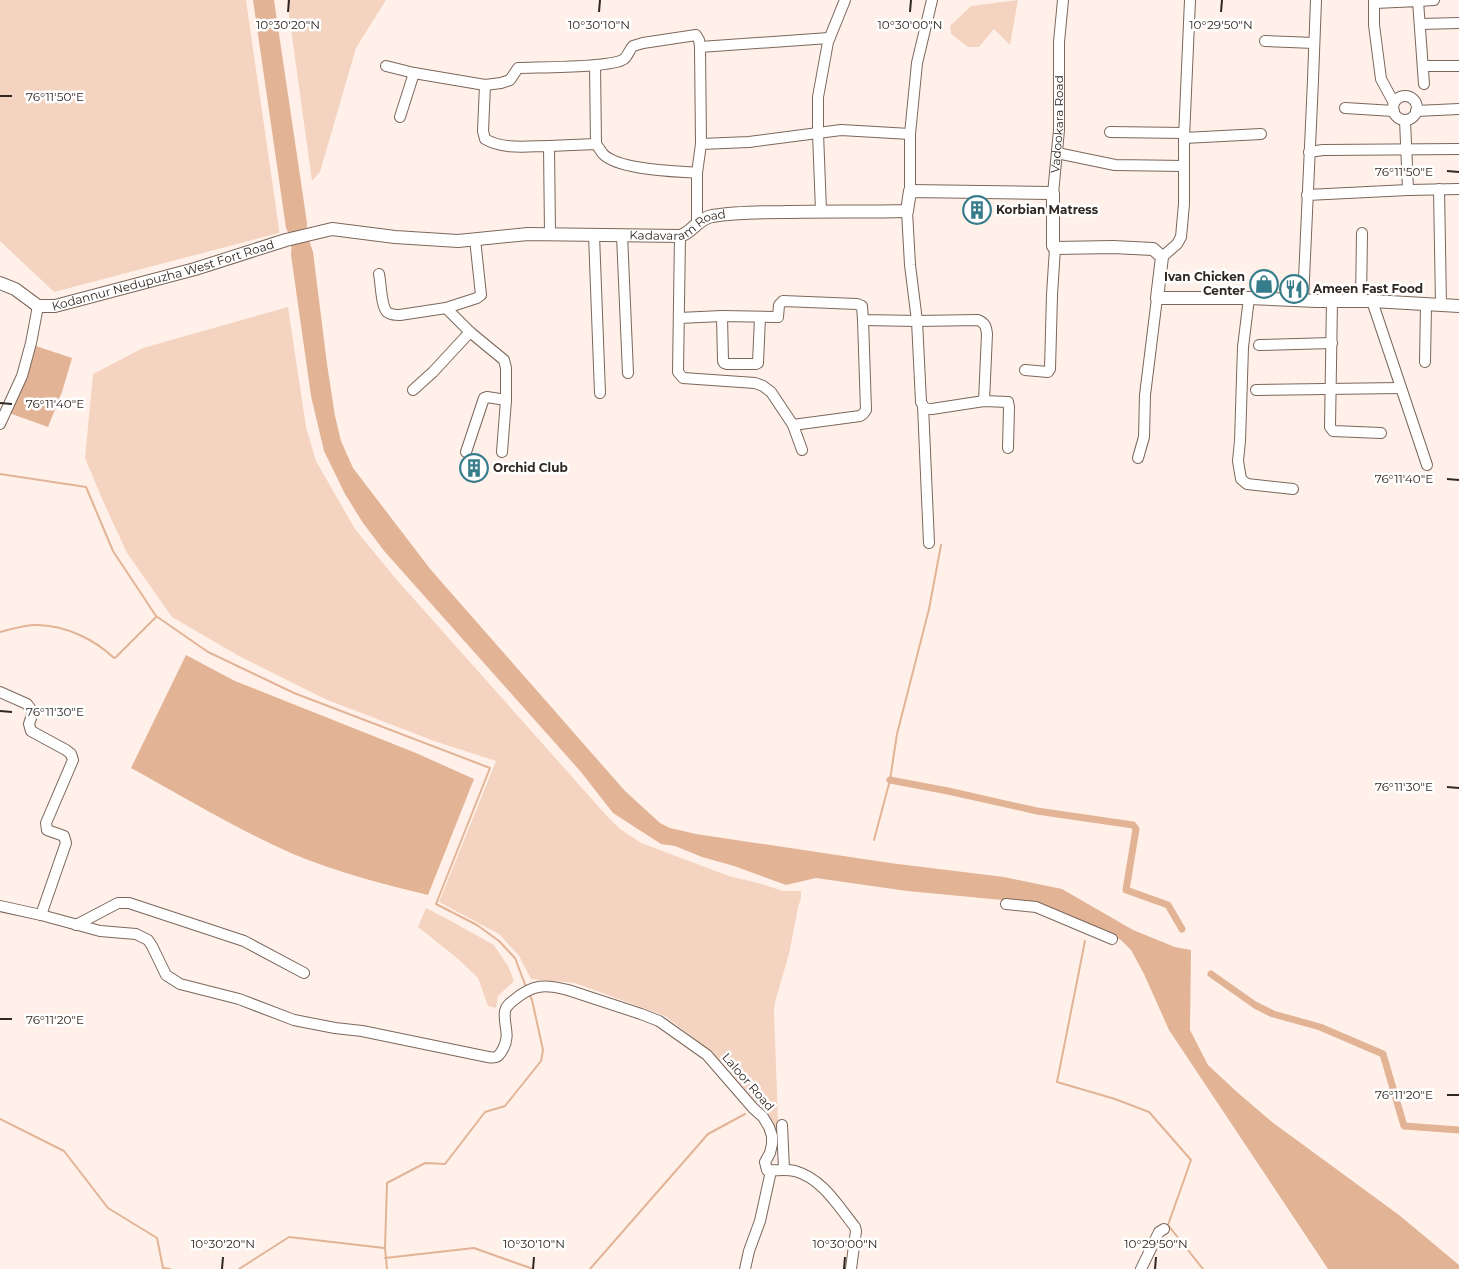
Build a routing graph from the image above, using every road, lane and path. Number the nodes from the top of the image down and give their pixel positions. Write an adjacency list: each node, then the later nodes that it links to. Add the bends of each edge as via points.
1 (845, 0): 11 (street)
2 (932, 0): 30 (street, via 917,63)
3 (1062, 0): 39 (street, Vadookara Road)
4 (1190, 0): 32 (street)
5 (1316, 0): 13 (street)
6 (1434, 0): 8 (street)
7 (1374, 1): 8 (street); 22 (street, via 1381,79)
8 (1418, 1): 10 (street)
9 (1459, 23): 10 (street)
10 (1420, 24): 17 (street)
11 (830, 38): 14 (street); 29 (street, via 818,97)
12 (1265, 41): 13 (street)
13 (1314, 43): 38 (street)
14 (700, 47): 15 (street, via 696,35 643,43 633,46 620,62); 34 (street)
15 (595, 65): 21 (street, via 518,68 510,80); 33 (street)
16 (386, 66): 19 (street)
17 (1423, 66): 18 (street); 20 (street)
18 (1459, 66)
19 (414, 73): 21 (street); 26 (street)
20 (1424, 84)
21 (485, 85): 35 (street, via 485,139 492,144)
22 (1394, 107): 23 (street); 25 (street, via 1399,98 1407,96 1416,103); 27 (street, via 1398,117)
23 (1345, 108)
24 (1459, 109): 25 (street)
25 (1416, 111): 27 (street)
26 (400, 117)
27 (1405, 120): 37 (street)
28 (1110, 132): 32 (street)
29 (818, 133): 30 (street, via 841,130); 34 (street, via 749,142); 48 (street)
30 (910, 134): 45 (street)
31 (1261, 134): 32 (street)
32 (1184, 136): 40 (street)
33 (596, 144): 35 (street); 41 (street, via 612,160 633,166)
34 (700, 144): 41 (street)
35 (549, 146): 52 (street)
36 (1459, 149): 37 (street)
37 (1406, 151): 38 (street); 44 (street)
38 (1309, 152): 47 (street)
39 (1057, 153): 40 (street, via 1115,165); 46 (street, Vadookara Road)
40 (1184, 166): 59 (street, via 1181,237)
41 (697, 173): 50 (street)
42 (1439, 189): 43 (street); 44 (street); 68 (street)
43 (1459, 189)
44 (1408, 190): 47 (street)
45 (910, 191): 46 (main road); 49 (main road)
46 (1053, 194): 58 (main road, Vadookara Road)
47 (1307, 195): 64 (street)
48 (821, 211): 49 (main road, Kadavaram Road); 50 (main road, Kadavaram Road, via 751,212 712,216)
49 (907, 211): 76 (street)
50 (697, 222): 55 (main road, Kadavaram Road)
51 (1362, 233): 66 (street)
52 (550, 234): 53 (main road, Kadavaram Road); 57 (main road, Kadavaram Road)
53 (594, 235): 54 (main road, Kadavaram Road); 87 (street)
54 (622, 235): 55 (main road, Kadavaram Road); 82 (street)
55 (680, 236): 74 (street)
56 (286, 240): 57 (main road, Kadavaram Road, via 332,229 395,237); 69 (main road, Kodannur Nedupuzha West Fort Road, via 55,306)
57 (475, 240): 71 (street, via 481,295)
58 (1054, 248): 59 (main road, via 1113,246 1153,249); 81 (street, Vadookara Road, via 1050,369 1048,372)
59 (1162, 257): 62 (main road)
60 (380, 274): 71 (street, via 384,306 392,315)
61 (0, 283): 69 (main road)
62 (1157, 298): 63 (main road); 98 (street, via 1145,395 1144,437)
63 (1249, 298): 64 (main road); 100 (street, via 1242,348 1238,461 1241,479 1247,484)
64 (1303, 301): 65 (main road)
65 (1332, 301): 66 (main road); 78 (street)
66 (1366, 301): 67 (main road); 83 (street)
67 (1426, 305): 68 (main road); 80 (street)
68 (1441, 305): 70 (main road)
69 (38, 306): 91 (street, via 22,376)
70 (1459, 306)
71 (446, 308): 77 (street)
72 (722, 316): 73 (street); 73 (street, via 723,361 727,364 758,363); 74 (street)
73 (760, 317): 75 (street, via 778,317 779,305 783,301 857,304 862,306)
74 (679, 318): 92 (street, via 680,376 763,386 771,392)
75 (863, 320): 76 (street); 92 (street, via 866,410 863,414)
76 (917, 321): 89 (street, via 983,322 987,334); 90 (street)
77 (470, 332): 84 (street); 88 (street, via 504,360)
78 (1332, 343): 79 (street); 86 (street)
79 (1259, 345)
80 (1425, 362)
81 (1025, 370)
82 (628, 372)
83 (1401, 388): 86 (street); 99 (street)
84 (413, 390)
85 (1256, 390): 86 (street)
86 (1331, 390): 93 (street, via 1331,430)
87 (600, 393)
88 (506, 400): 96 (street, via 484,398); 97 (street)
89 (984, 401): 90 (street, via 932,409); 94 (street, via 1009,404)
90 (923, 406): 101 (street)
91 (0, 424)
92 (793, 425): 95 (street)
93 (1382, 433)
94 (1008, 448)
95 (802, 450)
96 (466, 452)
97 (502, 452)
98 (1138, 458)
99 (1426, 465)
100 (1293, 489)
101 (929, 543)
102 (0, 692): 105 (street, via 28,704 33,712 32,731 66,750 73,760 46,823 47,830 64,836 66,843)
103 (1006, 904): 107 (street, via 1036,907)
104 (0, 906): 105 (street)
105 (41, 915): 106 (street)
106 (76, 925): 108 (street, via 118,903 129,903 244,941); 110 (street, Laloor Road, via 136,934 148,940 166,975 180,984 239,999 294,1020 488,1058 497,1058 503,1050 507,1038 507,1006 528,989 556,987 641,1014 659,1022 707,1055 763,1118 772,1136 765,1162)
107 (1112, 939)
108 (304, 973)
109 (782, 1125): 111 (street)
110 (767, 1168): 111 (street); 113 (street, Laloor Road, via 760,1220)
111 (784, 1170): 114 (street, via 795,1171 819,1184 855,1227)
112 (1164, 1229): 115 (street)
113 (745, 1269)
114 (851, 1269)
115 (1141, 1269)

